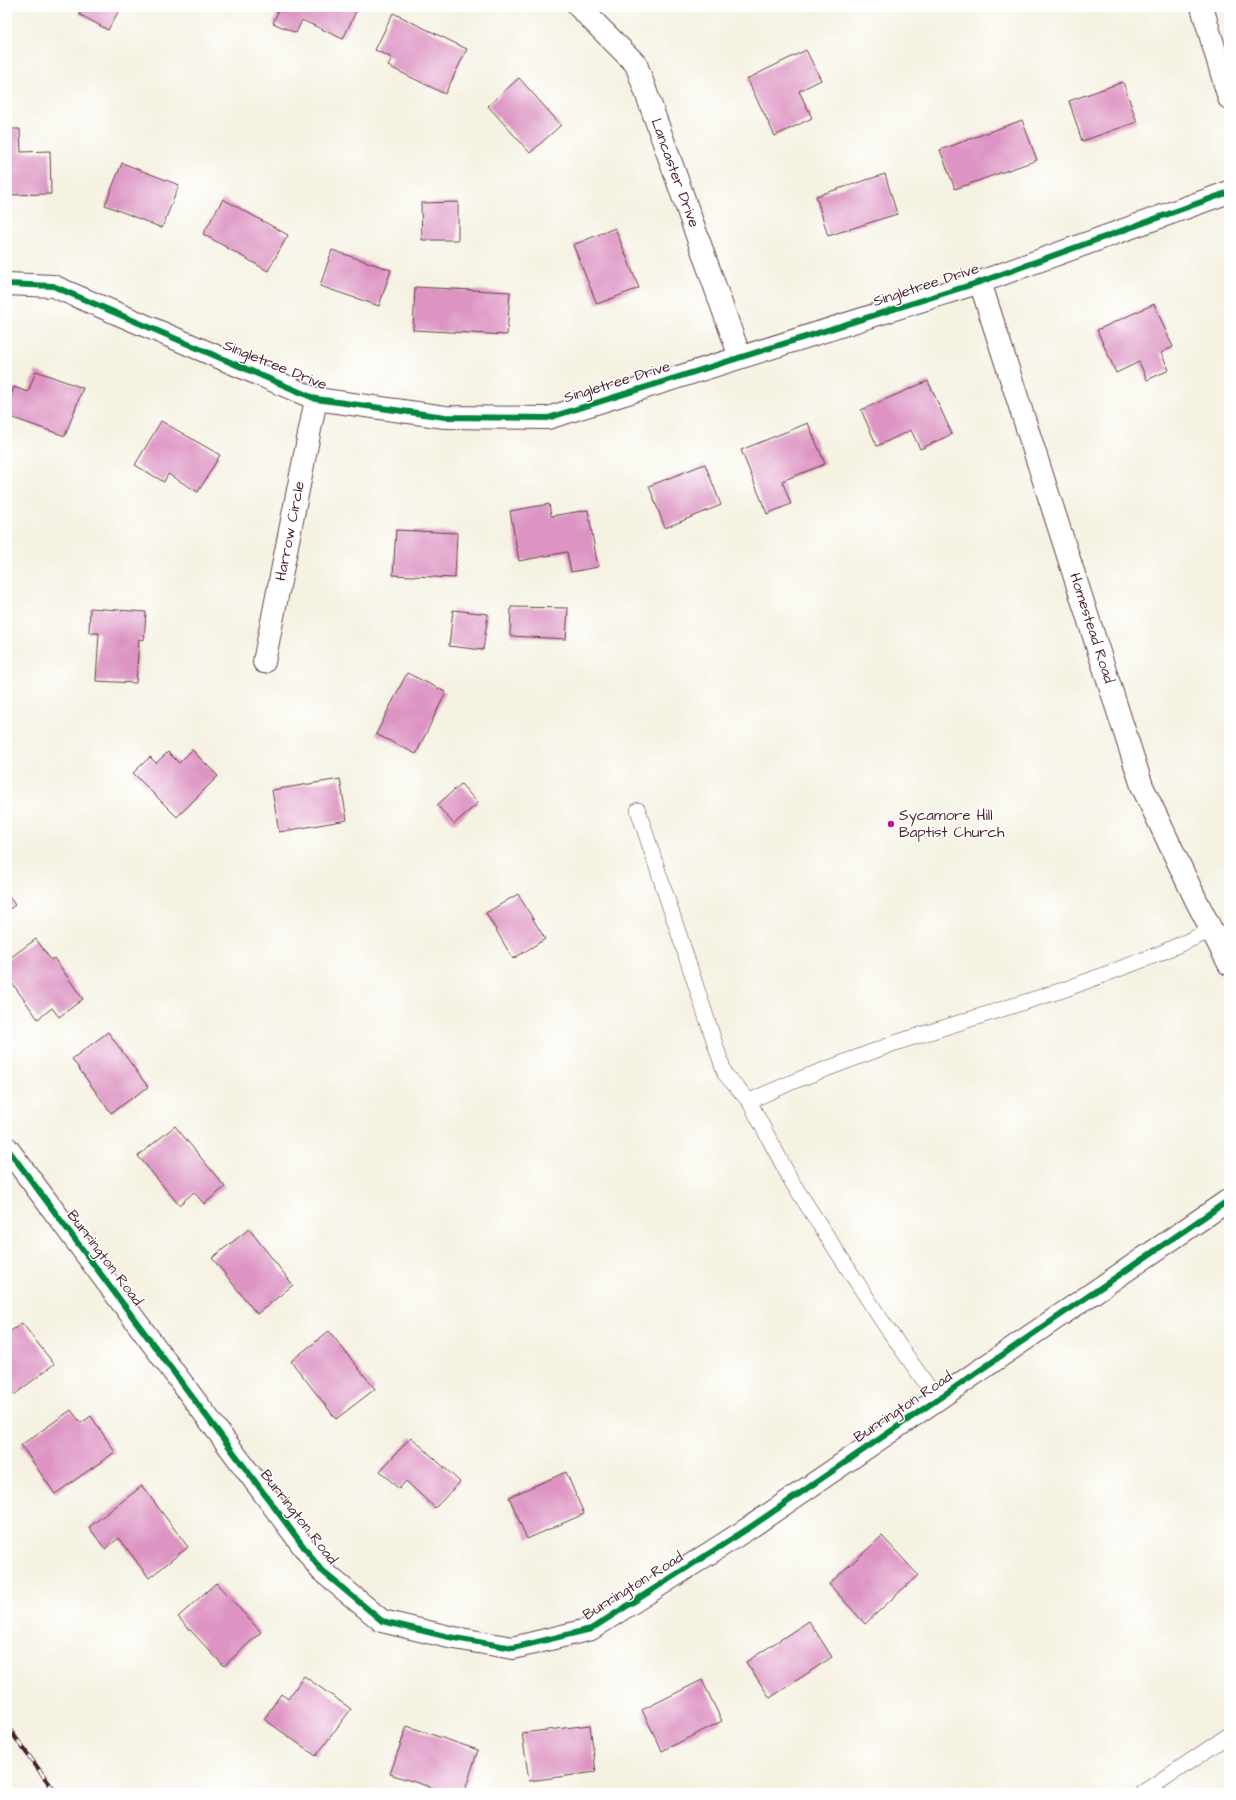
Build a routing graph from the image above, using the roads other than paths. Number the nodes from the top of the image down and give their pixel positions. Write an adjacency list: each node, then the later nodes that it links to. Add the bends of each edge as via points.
1 (579, 7): 7 (street, Lancaster Drive, via 636,64)
2 (1202, 7): 3 (street)
3 (1229, 98)
4 (1229, 192): 5 (street, Singletree Drive)
5 (980, 282): 7 (street, Singletree Drive); 11 (street, Homestead Road, via 1142,786)
6 (7, 284): 8 (street, Singletree Drive, via 54,286)
7 (740, 357): 8 (street, Singletree Drive, via 548,418 445,417)
8 (316, 399): 9 (street, Harrow Circle)
9 (264, 662)
10 (638, 810): 13 (lane, via 726,1074)
11 (1212, 930): 12 (street, Homestead Road); 13 (lane, via 1156,955 1066,989 898,1042)
12 (1229, 964)
13 (748, 1101): 16 (lane, via 792,1182)
14 (7, 1148): 16 (street, Burrington Road, via 321,1570 382,1621 448,1637 513,1648 592,1629 752,1526)
15 (1229, 1200): 16 (street, Burrington Road)
16 (937, 1400)
17 (1229, 1735): 18 (lane)
18 (1143, 1793)

